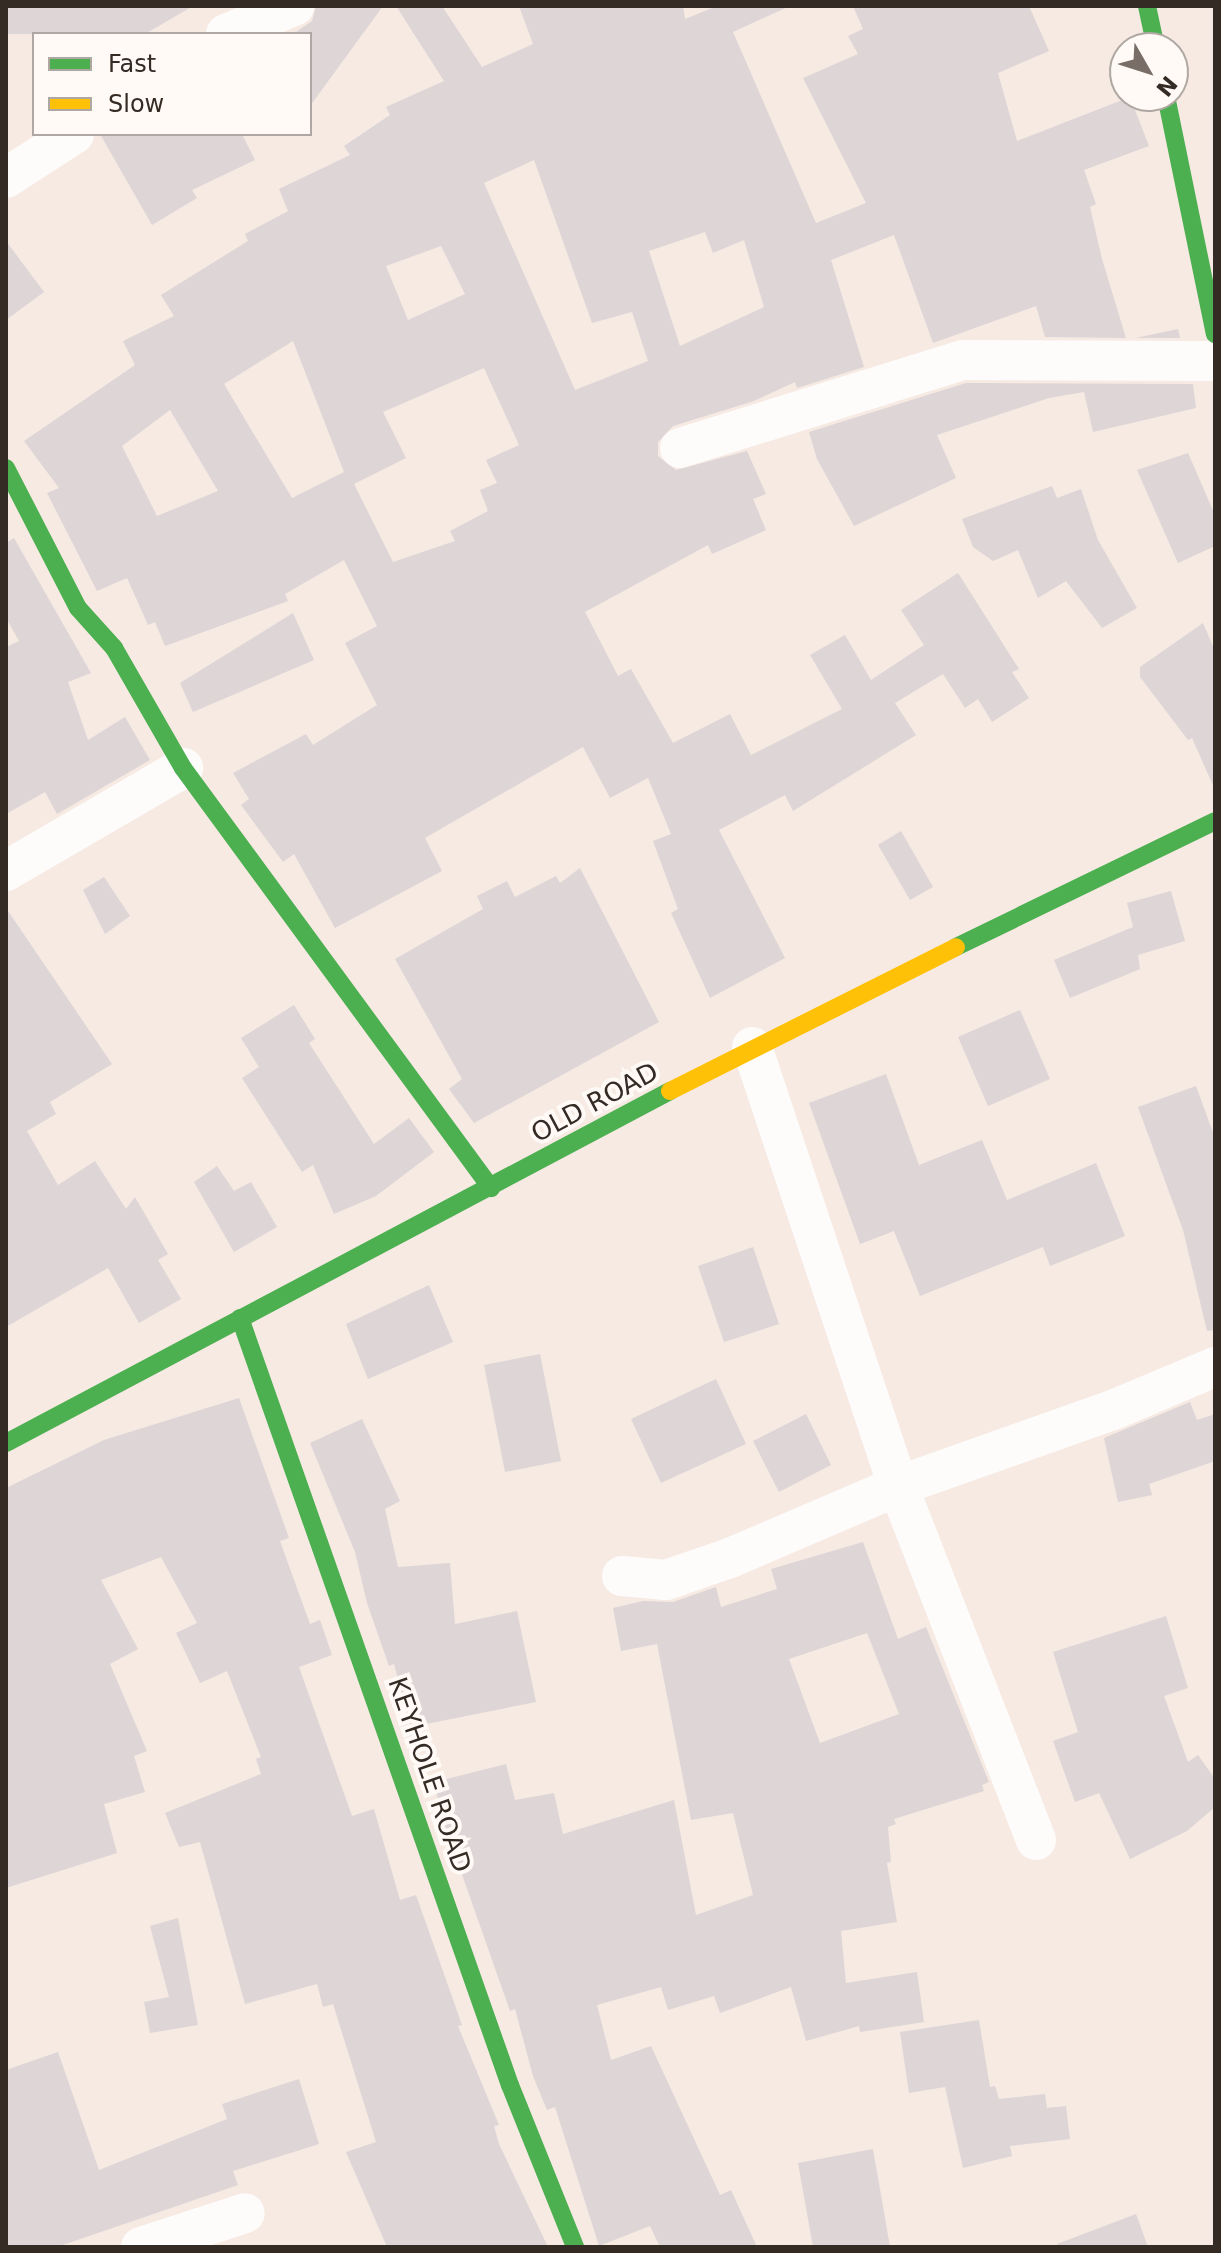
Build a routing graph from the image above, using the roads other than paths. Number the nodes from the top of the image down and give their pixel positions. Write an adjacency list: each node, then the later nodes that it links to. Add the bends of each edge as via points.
1 (294, 6): 3 (street)
2 (1147, 6): 4 (street)
3 (223, 24)
4 (1153, 32)
5 (1169, 112): 8 (street)
6 (71, 136): 7 (street)
7 (6, 178)
8 (1215, 334)
9 (1215, 361): 10 (street, via 963,360)
10 (680, 448)
11 (6, 468): 12 (street, via 78,608 114,648)
12 (183, 768): 14 (street); 16 (street)
13 (1215, 821): 15 (street, OLD ROAD)
14 (6, 871)
15 (752, 1047): 16 (street, OLD ROAD); 20 (street)
16 (491, 1188): 17 (street, OLD ROAD)
17 (240, 1318): 19 (street, OLD ROAD); 25 (street, KEYHOLE ROAD, via 510,2085)
18 (1215, 1367): 20 (street, via 1113,1410)
19 (6, 1443)
20 (898, 1486): 21 (street, via 666,1580); 22 (street)
21 (622, 1576)
22 (1036, 1840)
23 (245, 2213): 24 (street)
24 (141, 2247)
25 (575, 2247)

